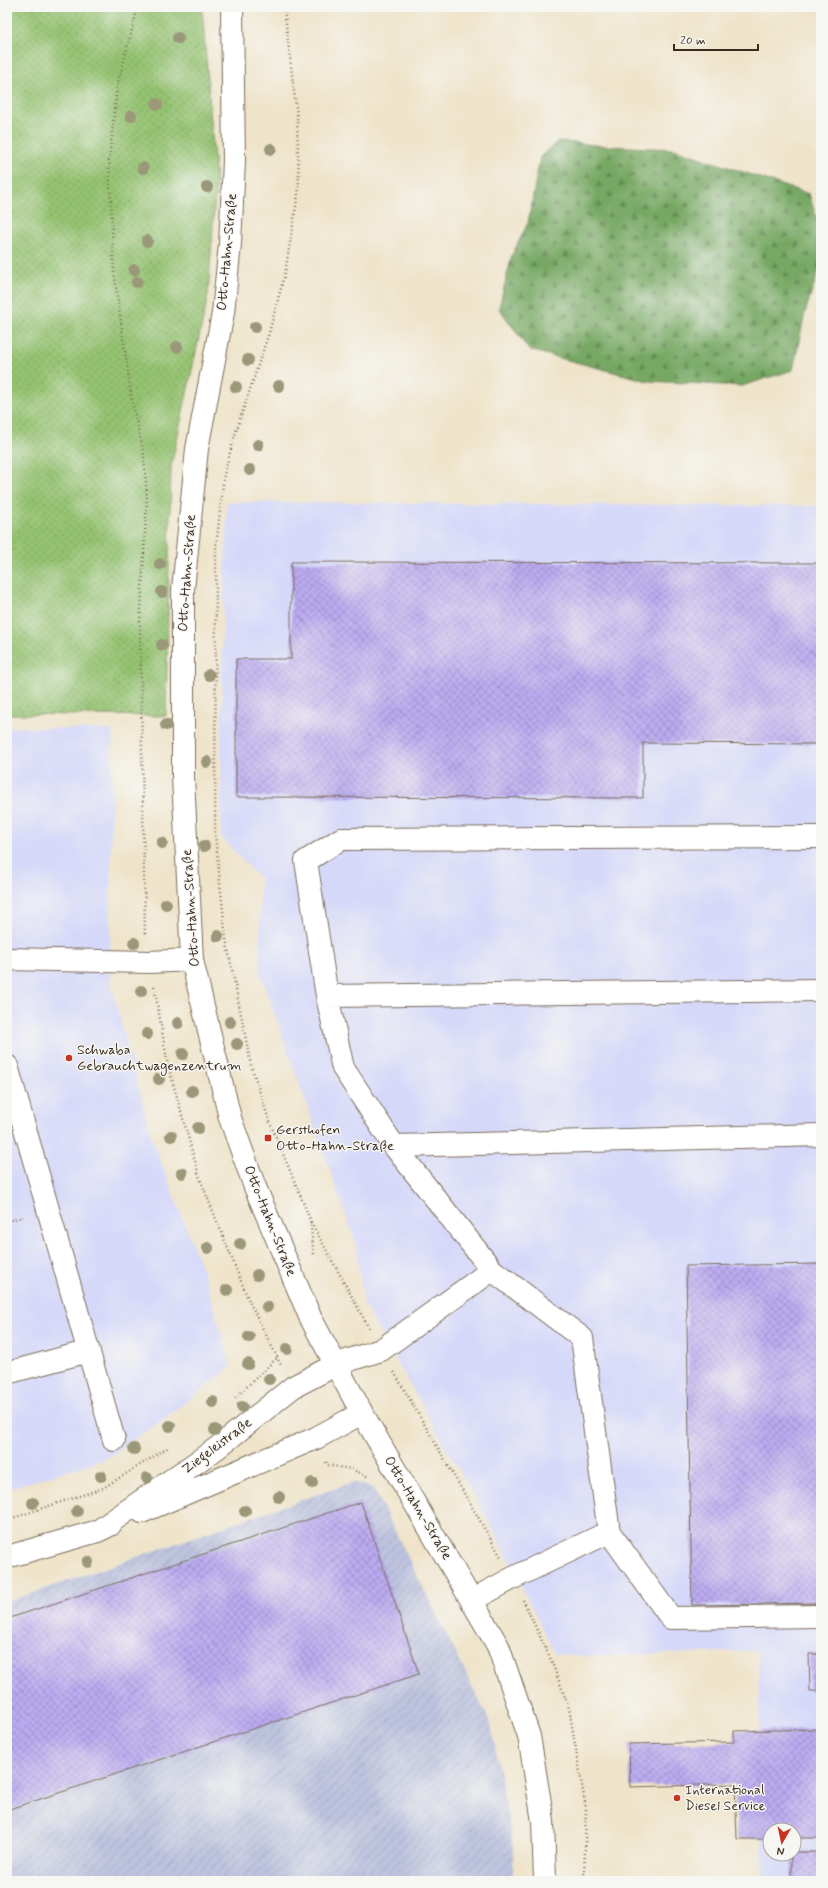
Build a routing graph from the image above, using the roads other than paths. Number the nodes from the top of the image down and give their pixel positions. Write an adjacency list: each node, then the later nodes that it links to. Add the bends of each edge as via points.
1 (232, 7): 4 (street, Otto-Hahn-Straße, via 234,161 230,244 223,313 197,449 183,590 183,777)
2 (821, 837): 6 (street, via 341,839 306,861)
3 (7, 958): 4 (street, via 149,962)
4 (192, 960): 12 (street, Otto-Hahn-Straße, via 230,1118 254,1187 311,1319)
5 (821, 990): 6 (street)
6 (327, 996): 9 (street, via 344,1068)
7 (7, 1066): 11 (street)
8 (821, 1135): 9 (street)
9 (394, 1146): 10 (street)
10 (492, 1270): 12 (street, Ziegeleistraße, via 381,1350); 17 (street, via 582,1338)
11 (89, 1351): 13 (street); 15 (street)
12 (336, 1364): 14 (street, Otto-Hahn-Straße); 16 (street, Ziegeleistraße, via 293,1387 217,1448)
13 (7, 1373)
14 (362, 1413): 16 (street, Ziegeleistraße, via 316,1438); 19 (street, Otto-Hahn-Straße)
15 (114, 1440)
16 (98, 1531): 18 (street, Ziegeleistraße)
17 (609, 1532): 19 (street); 20 (street, via 671,1618)
18 (7, 1557)
19 (472, 1600): 21 (street, Otto-Hahn-Straße, via 498,1646 529,1736 543,1821)
20 (821, 1616)
21 (545, 1881)

